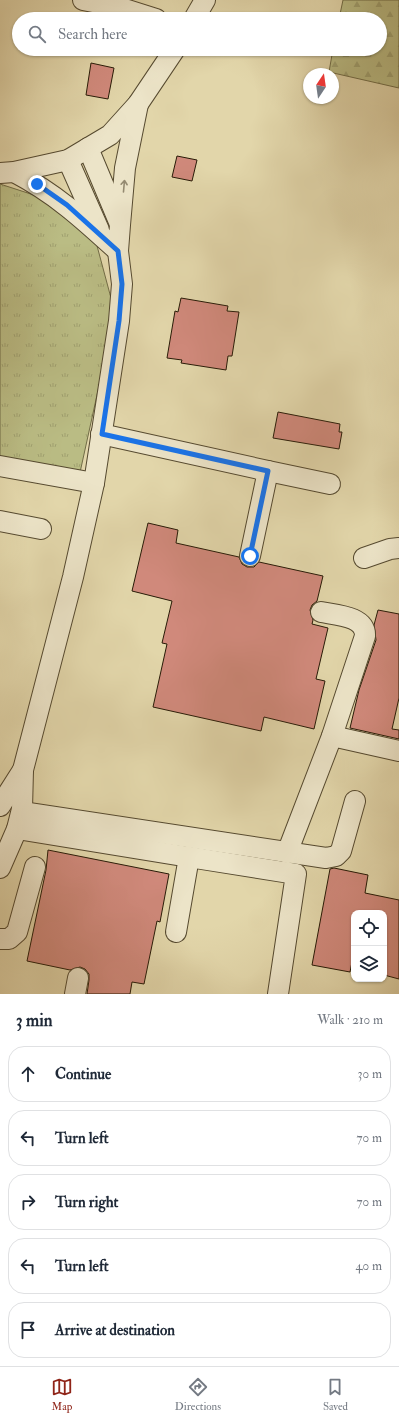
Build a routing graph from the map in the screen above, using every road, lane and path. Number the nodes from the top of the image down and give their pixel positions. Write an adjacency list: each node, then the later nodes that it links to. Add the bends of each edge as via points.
1 (83, 0): 3 (street)
2 (205, 0): 5 (street)
3 (119, 3): 4 (street)
4 (140, 12)
5 (198, 12)
6 (169, 56): 7 (street)
7 (138, 104): 8 (street, via 110,135); 11 (street, one-way to 7, via 125,168)
8 (88, 148): 9 (street); 11 (street)
9 (68, 160): 10 (street); 12 (street)
10 (7, 172): 12 (street, via 37,184 67,205)
11 (120, 225): 13 (street)
12 (102, 236): 13 (street)
13 (118, 251): 14 (street, via 122,284 119,321)
14 (102, 434): 16 (street); 17 (street)
15 (0, 466): 17 (street)
16 (268, 471): 18 (street); 22 (street)
17 (94, 482): 27 (street, via 73,577)
18 (330, 484)
19 (0, 521): 20 (street)
20 (41, 529)
21 (399, 548): 23 (street)
22 (250, 556)
23 (364, 558)
24 (321, 612): 25 (street, via 353,619 366,629)
25 (332, 736): 26 (street); 32 (street)
26 (399, 751)
27 (23, 770): 29 (street); 30 (street)
28 (356, 801): 32 (street, via 341,851 336,856)
29 (0, 806)
30 (20, 820): 31 (street); 32 (street); 34 (street)
31 (189, 857): 32 (street); 35 (street)
32 (294, 860): 37 (street)
33 (35, 867): 36 (street, via 17,932 9,940)
34 (0, 868)
35 (176, 932)
36 (0, 939)
37 (278, 994)

